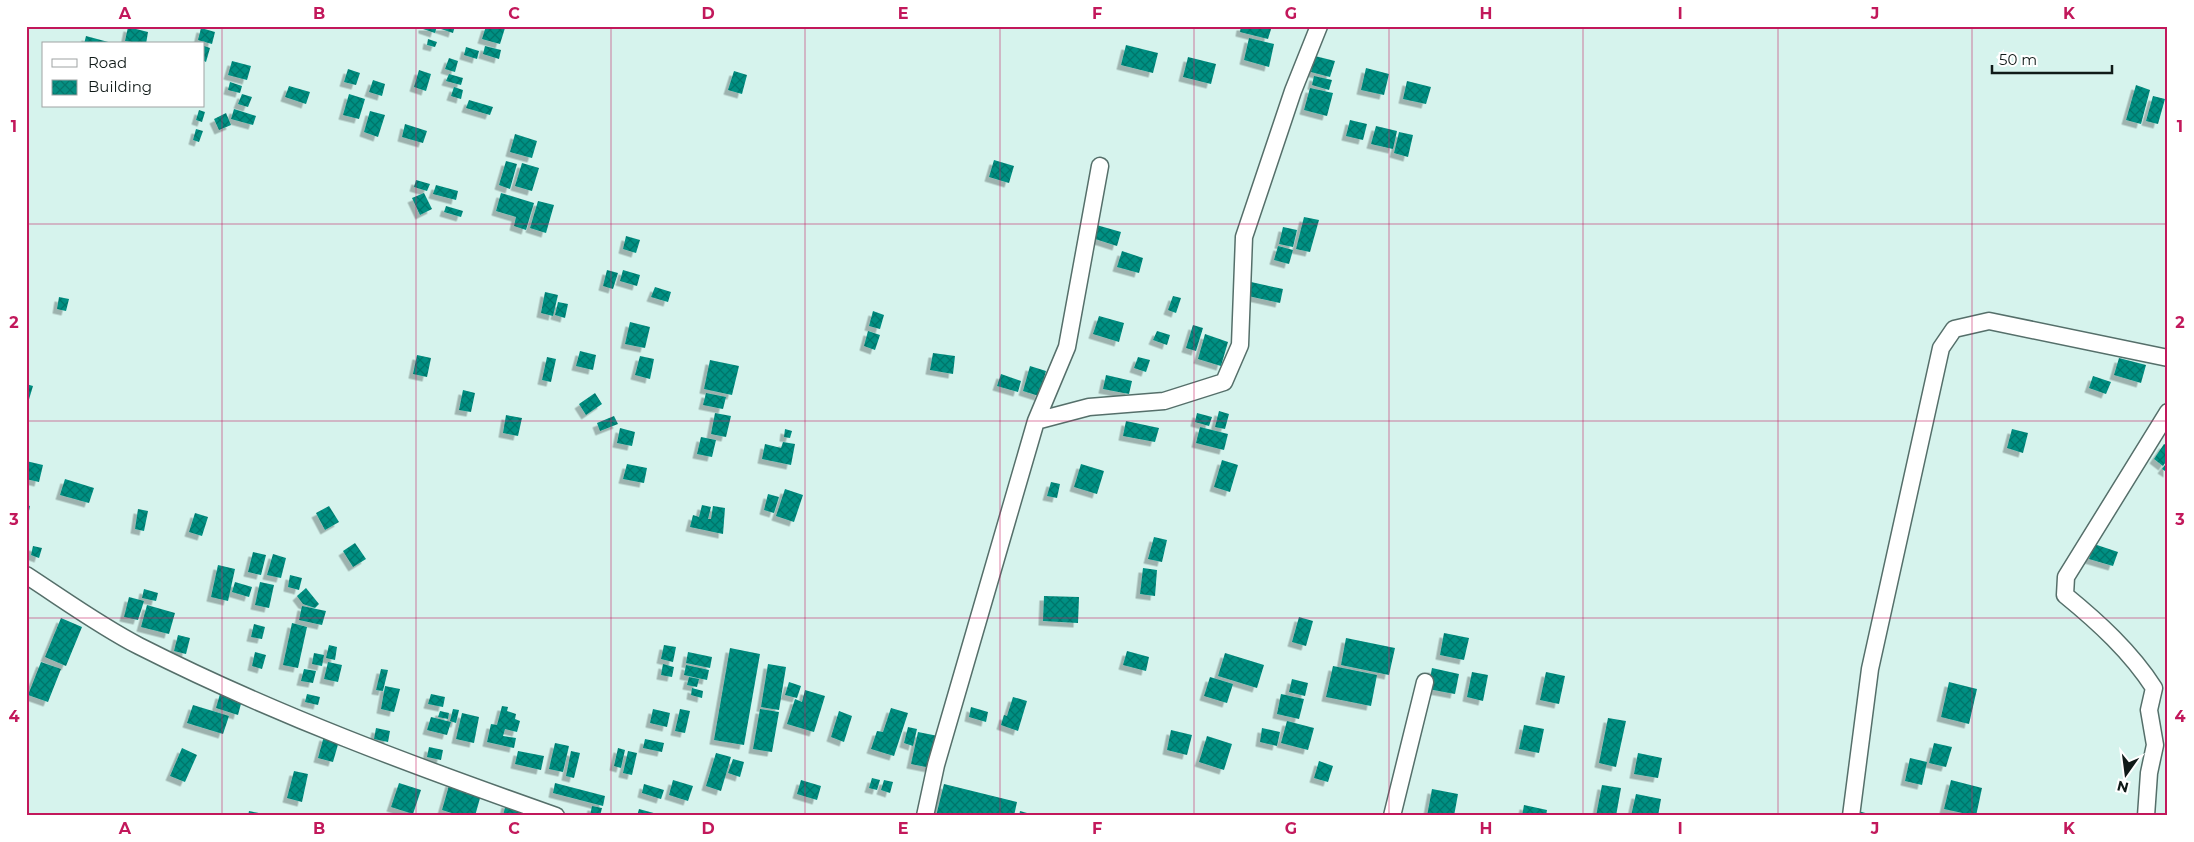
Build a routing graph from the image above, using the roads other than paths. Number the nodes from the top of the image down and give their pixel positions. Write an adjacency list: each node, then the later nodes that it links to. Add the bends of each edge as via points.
1 (1319, 26): 5 (street, via 1293,91 1244,237 1240,345 1224,382 1164,401 1089,406)
2 (1100, 166): 5 (street, via 1067,347)
3 (2168, 358): 11 (street, via 1989,321 1954,328 1941,348 1870,669)
4 (2168, 412): 12 (street, via 2066,577 2066,595 2140,667 2154,688 2149,710 2155,745)
5 (1036, 421): 9 (street, via 936,765)
6 (26, 575): 8 (street, via 137,645 260,703 431,771)
7 (1425, 682): 10 (street)
8 (556, 816)
9 (925, 816)
10 (1392, 816)
11 (1851, 816)
12 (2146, 816)

